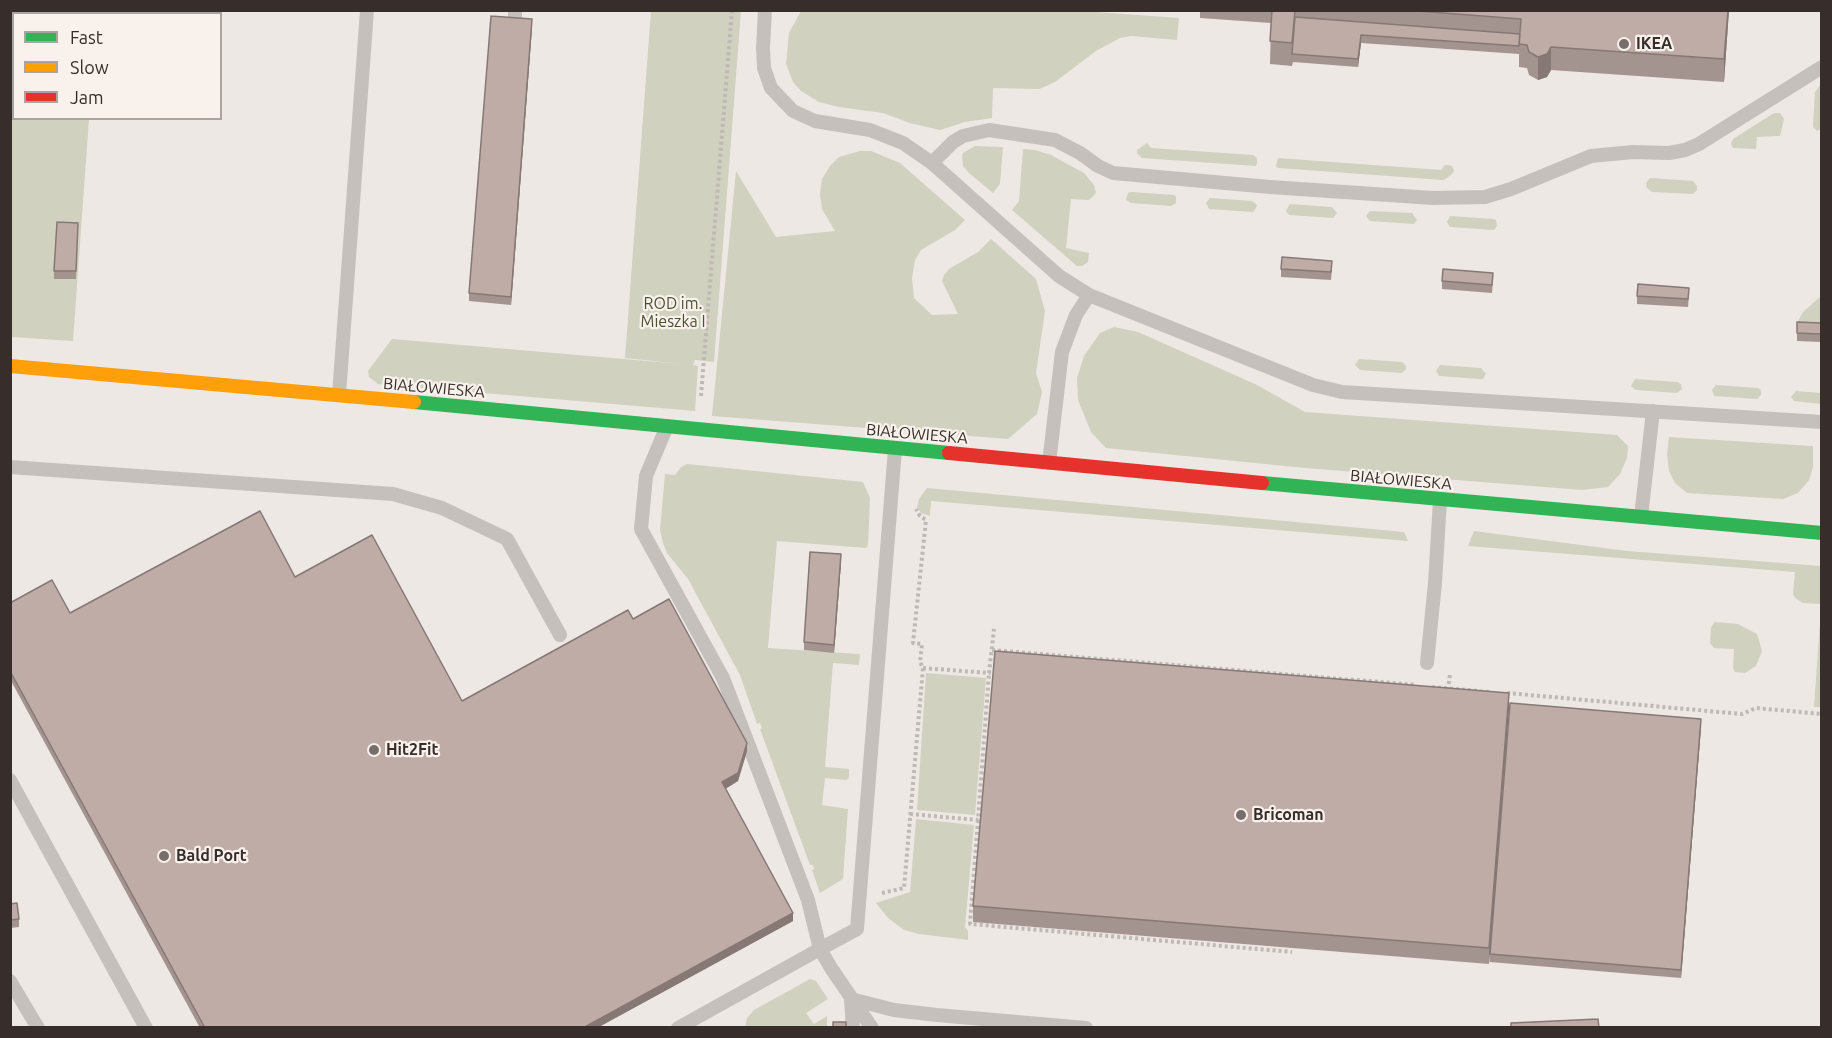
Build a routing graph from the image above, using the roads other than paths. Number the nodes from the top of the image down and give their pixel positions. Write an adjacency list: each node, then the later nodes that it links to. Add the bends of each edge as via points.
1 (367, 10): 7 (lane)
2 (765, 10): 4 (lane, via 764,68 771,88 793,111 815,121 894,138)
3 (1821, 67): 4 (lane, via 1685,150 1591,156 1485,197 1433,198 1113,173 1055,140 989,130 963,136)
4 (932, 163): 5 (lane, via 1059,276)
5 (1089, 296): 8 (lane, via 1334,391); 12 (lane, via 1076,315 1062,352)
6 (10, 366): 7 (street, BIAŁOWIESKA)
7 (339, 395): 10 (street, BIAŁOWIESKA)
8 (1653, 411): 9 (lane); 15 (lane)
9 (1821, 422)
10 (667, 426): 11 (street, BIAŁOWIESKA); 20 (lane, via 646,476 641,529 723,678 808,900)
11 (895, 449): 12 (street, BIAŁOWIESKA); 20 (lane, via 857,929)
12 (1049, 463): 14 (street, BIAŁOWIESKA)
13 (10, 467): 17 (lane, via 393,494 442,508 507,539)
14 (1440, 500): 15 (street, BIAŁOWIESKA); 18 (lane)
15 (1641, 517): 16 (street, BIAŁOWIESKA)
16 (1821, 533)
17 (560, 635)
18 (1427, 663)
19 (10, 780): 24 (lane)
20 (820, 950): 22 (lane); 25 (lane)
21 (10, 981): 23 (lane)
22 (851, 999): 26 (lane); 27 (lane); 28 (lane, via 894,1010)
23 (38, 1028)
24 (146, 1028)
25 (678, 1028)
26 (853, 1028)
27 (872, 1028)
28 (1086, 1028)

